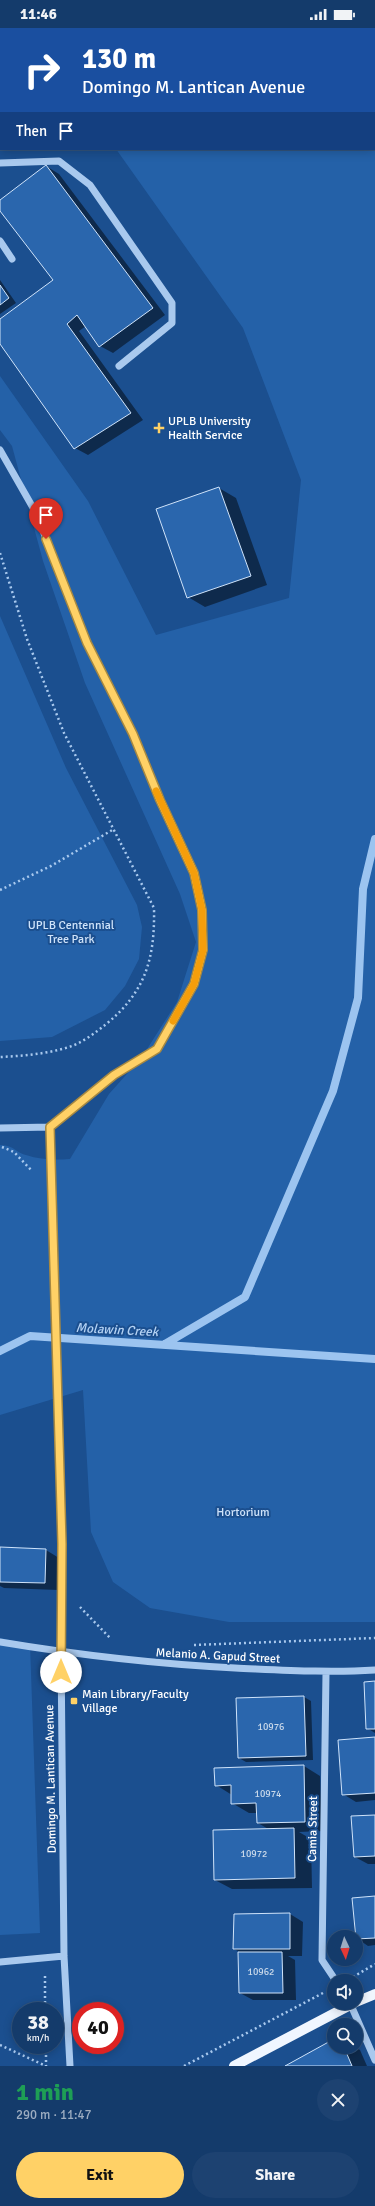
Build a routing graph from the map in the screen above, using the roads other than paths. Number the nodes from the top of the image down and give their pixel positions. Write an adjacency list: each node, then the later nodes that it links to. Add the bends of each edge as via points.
1 (0, 163): 4 (street, via 59,161 90,185 172,302 172,323)
2 (0, 241): 3 (street)
3 (12, 259)
4 (119, 366)
5 (0, 450): 6 (street, via 36,513 87,643 133,734 194,873 202,910 203,950 194,984 157,1049 114,1075)
6 (50, 1127): 7 (street); 9 (street, Domingo M. Lantican Avenue, via 62,1544)
7 (0, 1128)
8 (0, 1642): 9 (street, Melanio A. Gapud Street)
9 (61, 1650): 11 (street, Melanio A. Gapud Street, via 82,1656 159,1664); 12 (street, Domingo M. Lantican Avenue)
10 (375, 1670): 11 (street, Melanio A. Gapud Street)
11 (326, 1673): 14 (street, Camia Street, via 322,1960)
12 (64, 1956): 13 (street); 20 (street, Domingo M. Lantican Avenue)
13 (0, 1962)
14 (331, 1974)
15 (375, 1994): 16 (main road)
16 (363, 1999)
17 (340, 2010): 21 (main road)
18 (356, 2010): 19 (street)
19 (375, 2060)
20 (70, 2066)
21 (234, 2066)

